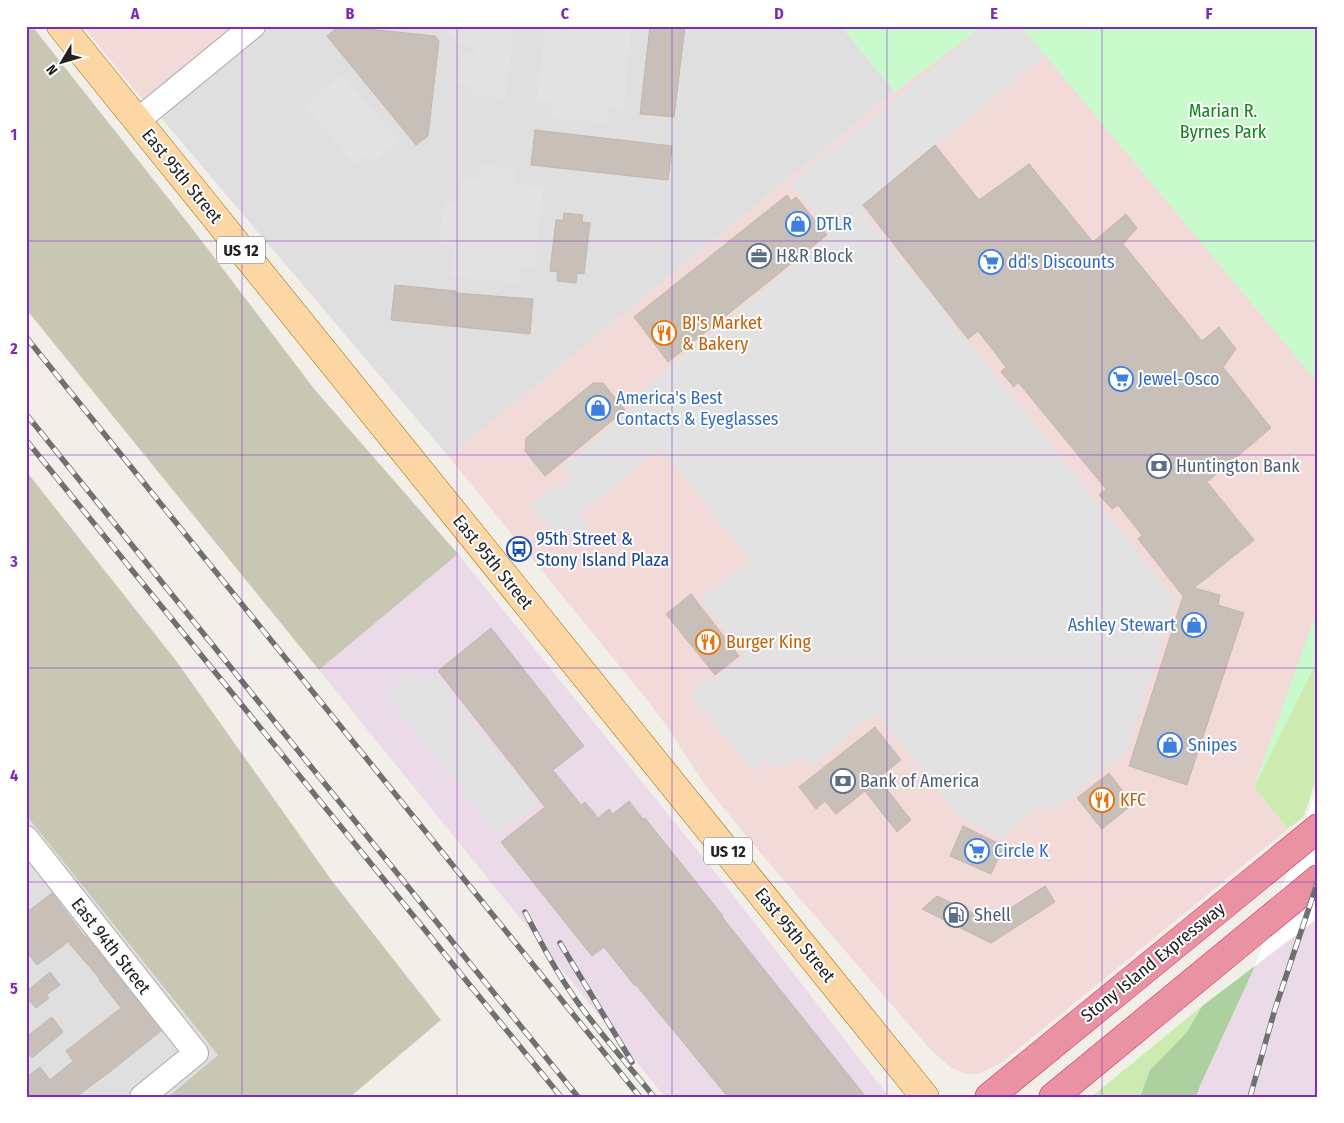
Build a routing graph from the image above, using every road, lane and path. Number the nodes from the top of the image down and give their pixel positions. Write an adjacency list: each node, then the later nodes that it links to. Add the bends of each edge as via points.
1 (61, 26): 3 (main road, East 95th Street / US 12)
2 (253, 26): 3 (street)
3 (137, 120): 8 (main road, East 95th Street / US 12)
4 (1318, 828): 9 (highway, Stony Island Expressway)
5 (31, 854): 7 (street, East 94th Street, via 196,1053)
6 (1318, 879): 10 (highway)
7 (142, 1097)
8 (926, 1097)
9 (989, 1097)
10 (1053, 1097)

